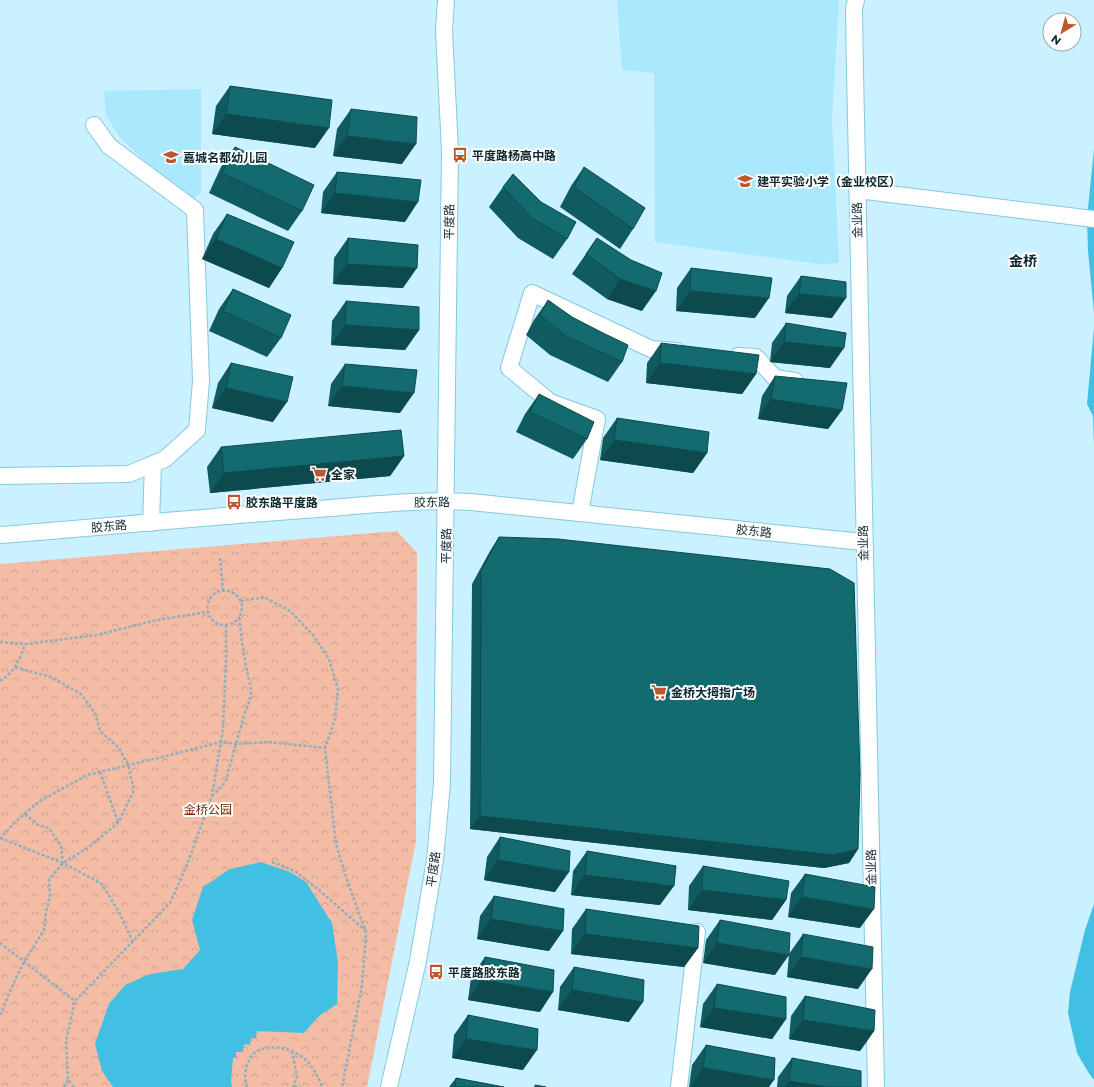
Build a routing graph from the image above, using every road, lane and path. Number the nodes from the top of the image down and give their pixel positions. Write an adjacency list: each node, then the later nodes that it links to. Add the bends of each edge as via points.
1 (446, 0): 11 (street, 平度路, via 444,31 450,151)
2 (856, 0): 4 (street, 金业路, via 854,8)
3 (94, 125): 9 (street, via 109,146 195,210 201,381 197,430 165,459)
4 (857, 190): 5 (street); 15 (street, 金业路)
5 (1094, 220)
6 (688, 352): 12 (street, via 651,349 532,293 508,368 550,402 596,419)
7 (726, 355): 8 (street, via 756,357 775,378)
8 (813, 384)
9 (153, 464): 10 (street, via 129,474); 13 (street)
10 (0, 476)
11 (446, 501): 12 (street, 胶东路); 13 (street, 胶东路); 53 (street, 平度路, via 442,783 435,860 418,961)
12 (580, 513): 15 (street, 胶东路)
13 (151, 523): 14 (street, 胶东路)
14 (0, 535)
15 (863, 542): 55 (street, 金业路)
16 (220, 558): 17 (path)
17 (223, 591): 18 (path, via 234,593); 19 (path, via 212,596 207,606)
18 (241, 601): 20 (path); 28 (path, via 264,597 290,611 313,635 329,659 338,689 335,719)
19 (208, 612): 21 (path, via 215,622); 23 (path, via 157,620 97,635)
20 (240, 617): 21 (path); 27 (path, via 251,694)
21 (226, 625): 26 (path)
22 (0, 642): 23 (path)
23 (25, 644): 24 (path)
24 (14, 667): 25 (path, via 7,677); 29 (path, via 51,677 81,694 96,713 100,731 119,748)
25 (0, 681)
26 (221, 742): 27 (path); 29 (path); 31 (path)
27 (236, 744): 28 (path, via 268,742); 31 (path, via 225,783)
28 (325, 748): 38 (path, via 336,844)
29 (128, 765): 30 (path); 33 (path, via 134,790)
30 (100, 772): 32 (path, via 87,775 46,797); 33 (path)
31 (212, 796): 39 (path, via 170,903)
32 (25, 814): 34 (path); 36 (path, via 38,825 49,828 61,846)
33 (118, 823): 36 (path, via 89,847)
34 (0, 839): 36 (path)
35 (272, 862): 38 (path, via 295,871)
36 (63, 863): 39 (path, via 102,884); 41 (path, via 49,878 50,895 44,930)
37 (697, 926): 54 (street)
38 (366, 932): 52 (path, via 362,986)
39 (133, 942): 42 (path)
40 (0, 943): 41 (path)
41 (24, 962): 42 (path); 43 (path)
42 (75, 1001): 45 (path, via 66,1041)
43 (0, 1012)
44 (292, 1051): 46 (path, via 296,1076); 49 (path, via 276,1047 261,1048 251,1055 245,1070); 51 (path, via 306,1061)
45 (68, 1080): 47 (path); 48 (path)
46 (294, 1086): 50 (path)
47 (64, 1087)
48 (74, 1087)
49 (247, 1087)
50 (300, 1087)
51 (322, 1087)
52 (342, 1087)
53 (389, 1087)
54 (679, 1087)
55 (876, 1087)

